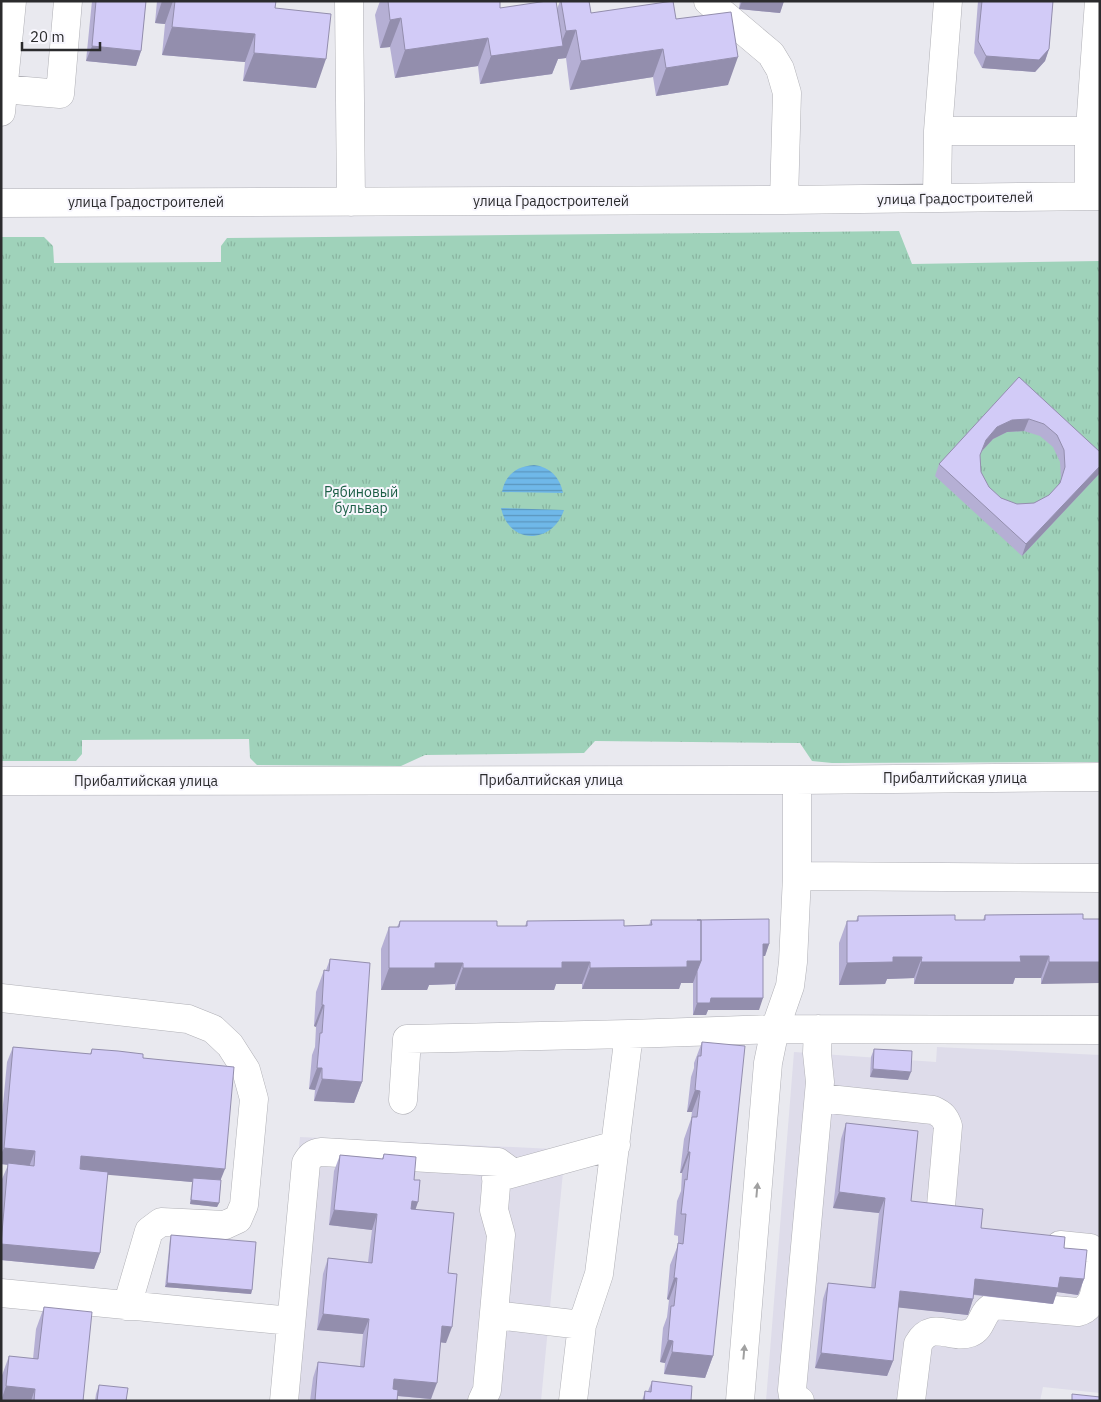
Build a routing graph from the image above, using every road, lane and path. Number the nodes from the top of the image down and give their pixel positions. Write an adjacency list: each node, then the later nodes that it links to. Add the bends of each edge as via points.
1 (12, 1): 7 (street)
2 (68, 1): 7 (street, via 60,94)
3 (349, 1): 13 (street)
4 (708, 1): 12 (street, via 771,54 780,69 787,93)
5 (948, 1): 8 (street)
6 (1099, 1): 9 (street)
7 (2, 101)
8 (938, 131): 9 (street); 11 (street)
9 (1090, 131): 10 (street)
10 (1095, 196): 11 (street, улица Градостроителей)
11 (936, 198): 12 (street, улица Градостроителей)
12 (784, 200): 13 (street, улица Градостроителей)
13 (351, 202): 14 (street, улица Градостроителей)
14 (1, 203)
15 (1100, 777): 16 (street, Прибалтийская улица)
16 (797, 780): 17 (street, Прибалтийская улица); 18 (street)
17 (1, 781)
18 (796, 876): 19 (street); 21 (street, via 794,962 790,986)
19 (1100, 878)
20 (1, 998): 32 (street, via 188,1018 214,1029 230,1045 246,1070 254,1099 244,1205 238,1219 224,1225 161,1222 148,1231)
21 (775, 1028): 22 (street); 24 (street); 39 (street, one-way to 21, via 768,1064)
22 (818, 1029): 23 (street); 25 (street)
23 (1100, 1030)
24 (630, 1034): 26 (street, via 407,1039); 27 (street)
25 (819, 1098): 29 (street, via 941,1113 948,1126); 40 (street, via 792,1390 793,1396)
26 (403, 1100)
27 (616, 1145): 28 (street); 35 (street, via 599,1274)
28 (502, 1171): 33 (street, via 494,1210 501,1235); 34 (street, via 322,1152 310,1156 306,1163)
29 (941, 1206)
30 (1060, 1245): 41 (street, via 1090,1248 1097,1256 1094,1298 1090,1306 1078,1312 996,1305 986,1311 977,1329 970,1333 934,1331 927,1334 918,1344)
31 (1, 1293): 32 (street)
32 (127, 1306): 34 (street)
33 (495, 1316): 35 (street); 37 (street, via 487,1390)
34 (291, 1321): 36 (street)
35 (582, 1325): 38 (street)
36 (284, 1401)
37 (482, 1401)
38 (573, 1401)
39 (740, 1401)
40 (800, 1401)
41 (912, 1401)

